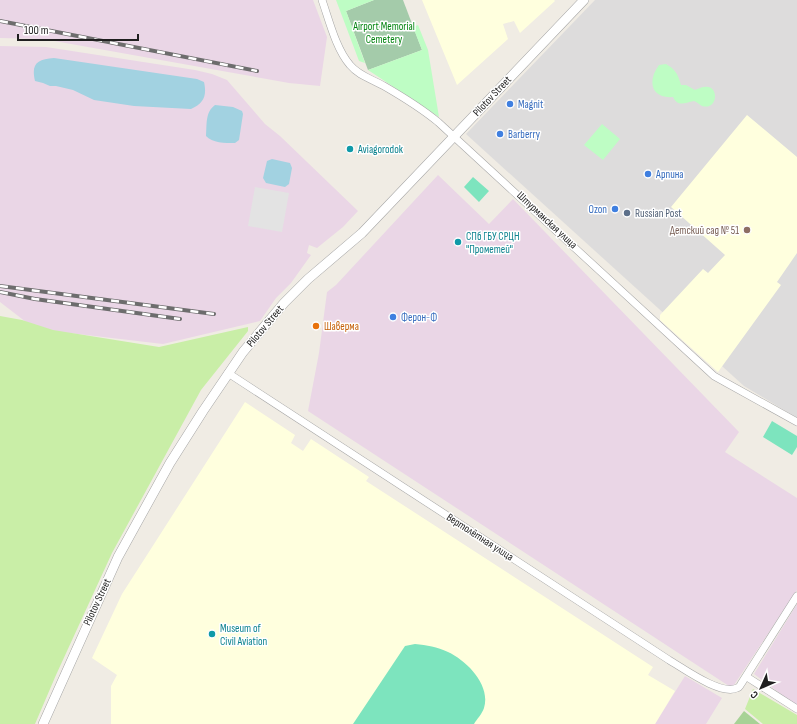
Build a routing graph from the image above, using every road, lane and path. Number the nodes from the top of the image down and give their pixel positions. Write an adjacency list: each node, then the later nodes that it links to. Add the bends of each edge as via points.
1 (322, 0): 3 (street, Штурманская улица, via 340,50 350,65 358,73 423,110)
2 (584, 0): 3 (street, Pilotov Street)
3 (455, 136): 4 (street, Pilotov Street, via 362,233 284,303); 5 (street, Штурманская улица, via 714,376)
4 (228, 373): 7 (street, Вертолётная улица, via 669,660 717,687 726,689 736,689); 9 (street, Pilotov Street, via 170,463 118,556)
5 (797, 422)
6 (797, 596): 7 (street)
7 (747, 677): 8 (street)
8 (797, 709)
9 (43, 724)

